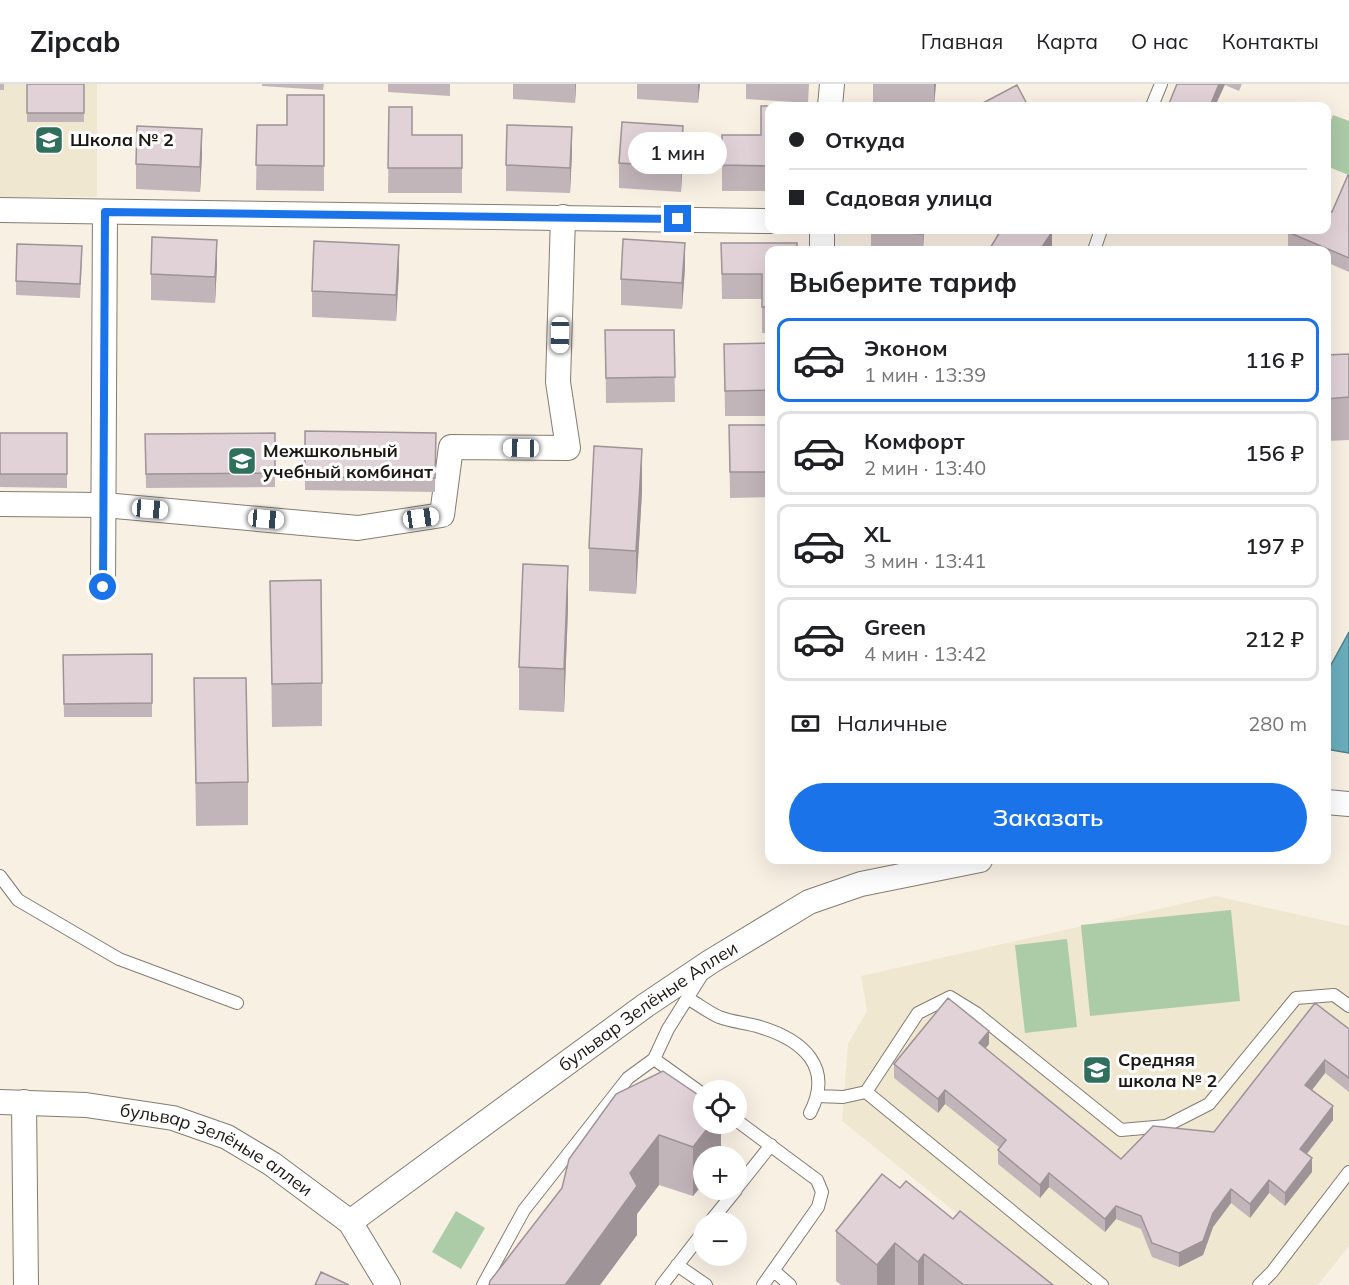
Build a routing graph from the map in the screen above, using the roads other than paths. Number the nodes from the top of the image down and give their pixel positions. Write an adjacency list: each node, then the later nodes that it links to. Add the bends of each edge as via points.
1 (832, 84): 3 (street)
2 (1161, 84): 4 (lane)
3 (830, 102)
4 (1154, 102)
5 (0, 210): 6 (street)
6 (105, 212): 7 (street); 10 (street)
7 (563, 217): 8 (street); 10 (street, via 558,382 568,448 451,447 442,515 358,528)
8 (765, 221)
9 (0, 504): 10 (street)
10 (104, 505): 11 (street)
11 (103, 587)
12 (1331, 802): 13 (street)
13 (1349, 804)
14 (960, 864): 16 (street, бульвар Зелёные Аллеи, via 861,884 809,902)
15 (0, 876): 18 (lane, via 18,900 119,959)
16 (710, 962): 17 (lane); 33 (street, бульвар Зелёные Аллеи, via 454,1143)
17 (687, 998): 20 (lane); 23 (lane, via 720,1017 788,1038 817,1067)
18 (237, 1004)
19 (1349, 1006): 22 (lane, via 1334,995 1296,998 1209,1104 1166,1126 1121,1130 976,1013 950,997 918,1014)
20 (654, 1059): 21 (lane); 39 (lane, via 628,1078 524,1210)
21 (693, 1087)
22 (866, 1092): 23 (lane, via 843,1097); 44 (lane)
23 (817, 1096): 26 (lane)
24 (0, 1102): 25 (street, бульвар Зелёные аллеи)
25 (24, 1102): 33 (street, бульвар Зелёные аллеи, via 86,1105 173,1118 227,1137 272,1164); 37 (street)
26 (810, 1113)
27 (747, 1128): 28 (lane)
28 (771, 1145): 30 (lane); 36 (lane, via 817,1180 822,1192 818,1207)
29 (1349, 1172): 45 (lane)
30 (747, 1175)
31 (727, 1200): 32 (lane)
32 (718, 1212)
33 (350, 1222): 38 (street, бульвар Зелёные аллеи)
34 (693, 1245): 35 (lane)
35 (677, 1265): 40 (lane); 41 (lane)
36 (774, 1271): 42 (lane); 43 (lane)
37 (26, 1285)
38 (388, 1285)
39 (483, 1285)
40 (662, 1285)
41 (706, 1285)
42 (763, 1285)
43 (790, 1285)
44 (1102, 1285)
45 (1259, 1285)

